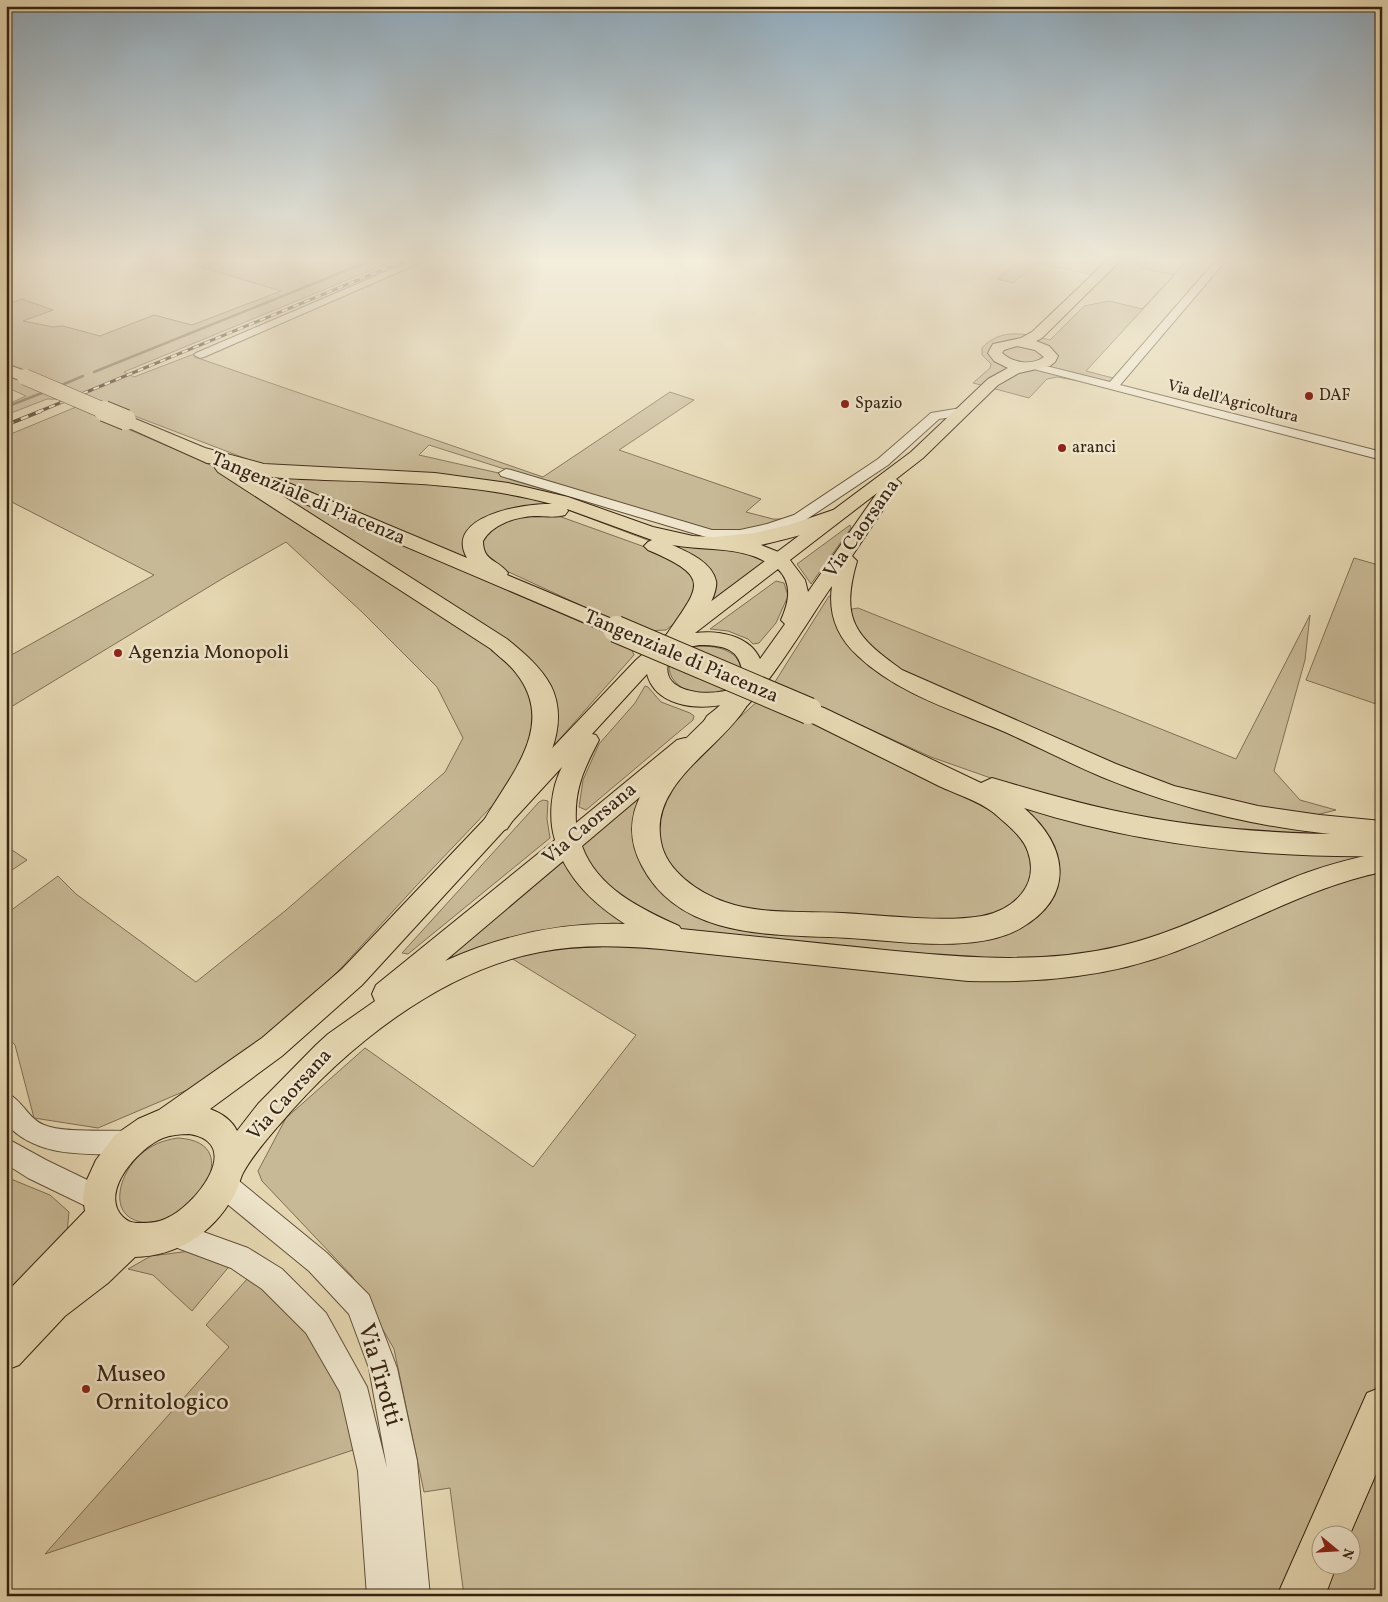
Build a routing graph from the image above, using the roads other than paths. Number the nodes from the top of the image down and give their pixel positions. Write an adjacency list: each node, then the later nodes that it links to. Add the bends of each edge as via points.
1 (252, 333): 7 (street)
2 (1039, 333): 5 (main road)
3 (1048, 333): 6 (main road, via 1045,336)
4 (1159, 333): 13 (street)
5 (1022, 343): 6 (main road); 8 (main road, via 998,346)
6 (1048, 352): 9 (main road, Via Caorsana, via 1047,362); 11 (street, Via dell'Agricoltura)
7 (200, 355)
8 (997, 356): 9 (main road, via 1010,363); 12 (main road, via 1002,368)
9 (1032, 366): 11 (street, Via dell'Agricoltura); 12 (main road, Via Caorsana, via 1014,370)
10 (6, 369): 15 (highway, Tangenziale di Piacenza, bridge)
11 (1076, 377): 13 (street, Via dell'Agricoltura)
12 (993, 382): 14 (main road, Via Caorsana)
13 (1112, 387): 17 (street, Via dell'Agricoltura)
14 (962, 412): 16 (main road, Via Caorsana); 18 (street, via 934,416 883,462 799,518 740,534 711,534)
15 (198, 452): 21 (highway, via 262,470 452,480 494,486 540,495 654,535); 23 (highway, Tangenziale di Piacenza); 29 (highway, via 499,644 523,663 542,695 546,728 530,771)
16 (917, 455): 19 (main road, Via Caorsana); 20 (main road, Via Caorsana, via 884,494)
17 (1382, 456)
18 (506, 473)
19 (836, 515): 21 (highway, via 770,538); 22 (main road, Via Caorsana)
20 (860, 530): 25 (main road, Via Caorsana); 30 (main road, via 841,579 840,615 851,636 872,658 895,675 1111,771 1162,790 1221,808 1274,819)
21 (708, 543): 22 (highway, via 751,548)
22 (778, 560): 24 (main road, Via Caorsana); 25 (main road, via 798,584 799,600)
23 (525, 591): 24 (highway, via 482,564 473,552 473,540 484,526 513,513 548,510 571,515 673,553 700,570 706,585 702,603); 28 (highway, Tangenziale di Piacenza, bridge)
24 (667, 645): 26 (main road, Via Caorsana); 27 (main road, via 701,638 733,643 753,660 755,675); 27 (main road, via 655,668 658,680 669,692 698,700 722,700)
25 (774, 656): 27 (main road, Via Caorsana)
26 (635, 673): 29 (main road, Via Caorsana); 31 (main road, via 572,766 563,809)
27 (745, 694): 28 (highway, via 662,782 646,818 646,843 652,858 660,871 684,894 714,911 747,920 949,931 994,927 1019,916 1030,907 1044,887 1045,861 1036,838 1015,814 1001,804); 31 (main road, Via Caorsana)
28 (812, 713): 32 (highway, Tangenziale di Piacenza, via 990,787 1102,819 1252,842)
29 (497, 822): 37 (main road, Via Caorsana, via 352,977 272,1047)
30 (1382, 830)
31 (568, 843): 34 (main road, via 572,857 591,885 617,907 660,930); 35 (main road, Via Caorsana, via 391,990)
32 (1382, 845)
33 (1382, 862): 34 (main road, via 1358,866 1302,884 1167,944 1074,967 968,969)
34 (703, 943): 35 (main road, via 592,935 563,937 496,953 426,983)
35 (326, 1054): 40 (main road, Via Caorsana, via 269,1114)
36 (6, 1104): 38 (street, via 12,1114 38,1135 67,1141)
37 (169, 1121): 38 (main road, via 148,1129); 40 (main road, via 189,1119 207,1123 220,1132 228,1147)
38 (129, 1142): 41 (main road, via 113,1160 103,1180)
39 (6, 1150): 41 (street)
40 (227, 1175): 42 (main road, via 212,1204 194,1222); 50 (street, Via Tirotti, via 359,1305 383,1368 402,1461)
41 (100, 1208): 43 (main road, via 113,1232); 44 (main road)
42 (172, 1234): 43 (main road, via 150,1240); 49 (street, Via Tirotti, via 238,1257 272,1280 316,1322 353,1387 373,1471)
43 (129, 1239): 45 (main road, via 96,1272 53,1304)
44 (6, 1319)
45 (6, 1352)
46 (1382, 1408): 47 (highway)
47 (1331, 1524)
48 (1310, 1574): 51 (highway)
49 (383, 1596)
50 (414, 1596)
51 (1301, 1596)

